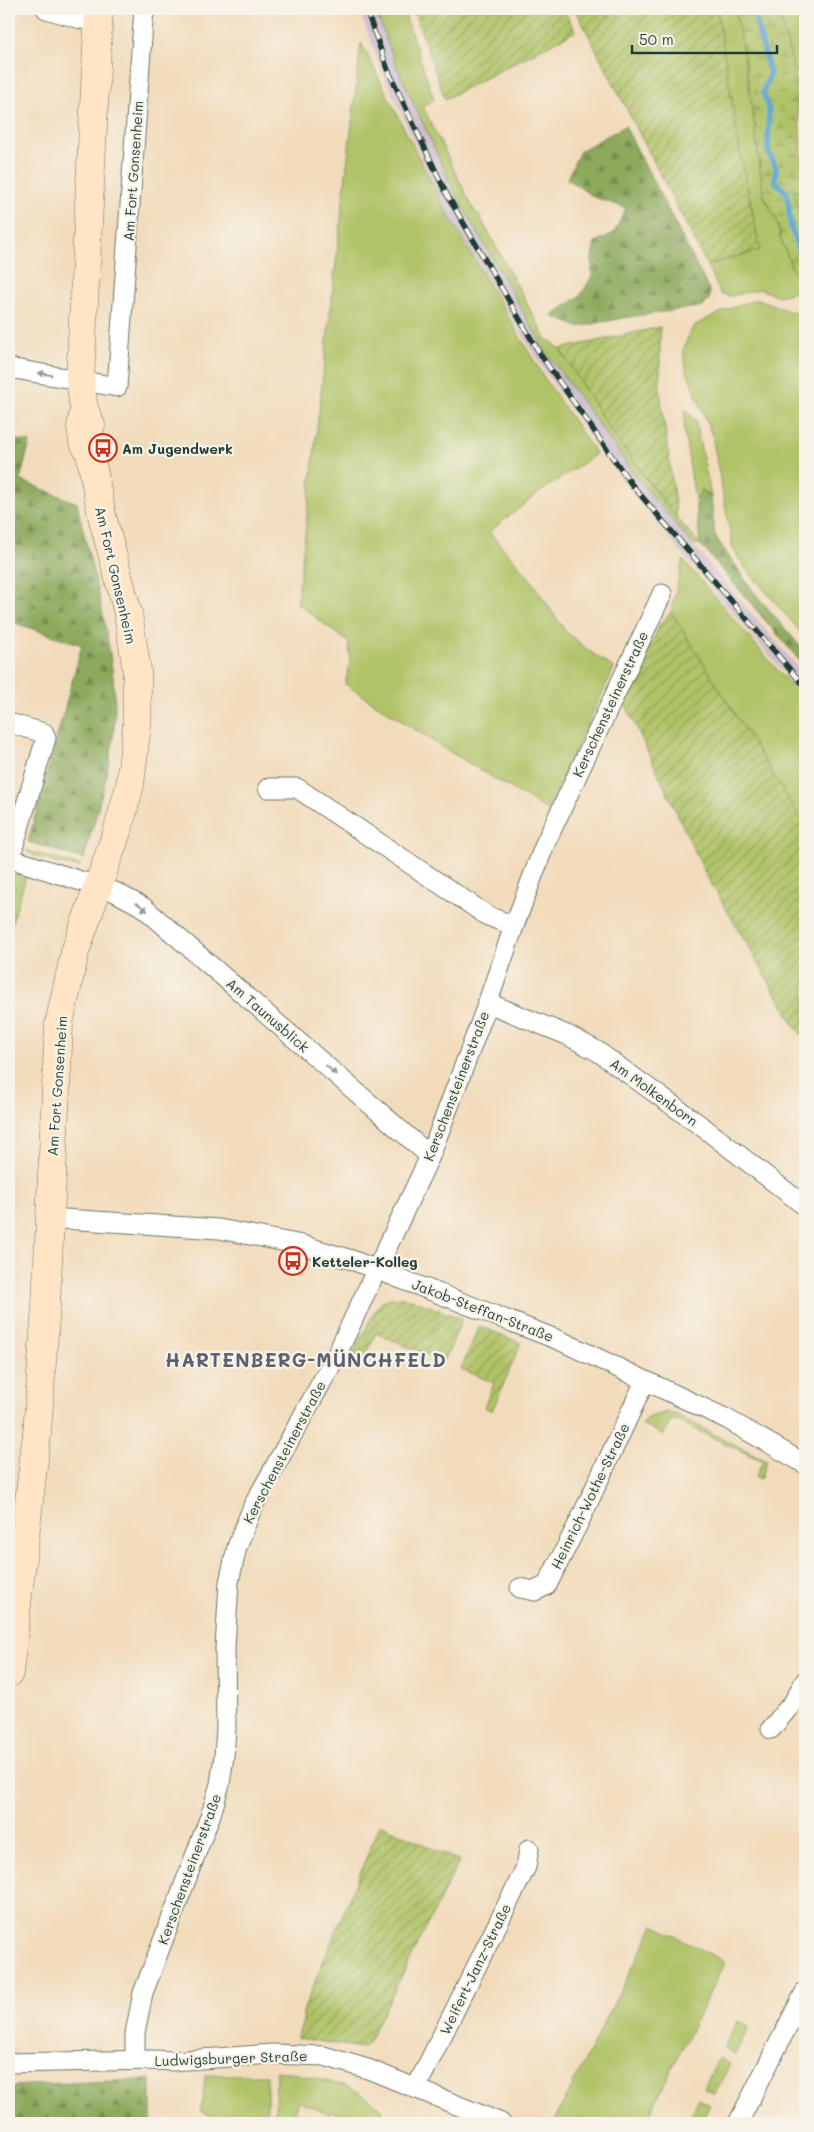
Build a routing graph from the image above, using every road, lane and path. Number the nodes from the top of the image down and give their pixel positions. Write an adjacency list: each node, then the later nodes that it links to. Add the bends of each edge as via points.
1 (46, 9): 3 (street, via 81,19)
2 (144, 9): 5 (street, Am Fort Gonsenheim, via 117,387)
3 (98, 15): 5 (street, Am Fort Gonsenheim)
4 (9, 368): 5 (street, one-way to 4)
5 (80, 380): 10 (street, Am Fort Gonsenheim, via 84,409 83,442 90,453 102,516 128,613 137,671 137,725 130,785)
6 (662, 594): 11 (street, Kerschensteinerstraße, via 545,844)
7 (9, 723): 9 (street, via 44,733 46,738)
8 (268, 788): 11 (street, via 297,788 488,916)
9 (10, 858): 10 (street, Am Taunusblick)
10 (98, 886): 13 (street, Am Taunusblick, one-way to 13, via 143,907); 15 (street, Am Fort Gonsenheim, via 73,961 59,1024)
11 (514, 926): 12 (street, Kerschensteinerstraße)
12 (488, 1003): 13 (street, Kerschensteinerstraße); 14 (street, Am Molkenborn, via 597,1051)
13 (430, 1156): 16 (street, Kerschensteinerstraße)
14 (805, 1206)
15 (49, 1218): 16 (street, Jakob-Steffan-Straße, via 218,1229 302,1245); 20 (street, Am Fort Gonsenheim, via 37,1433)
16 (376, 1269): 17 (street, Jakob-Steffan-Straße, via 561,1340); 25 (street, Kerschensteinerstraße, via 335,1358 253,1506 237,1547 229,1582 224,1648 226,1729 220,1784 143,1993 135,2033)
17 (645, 1381): 18 (street, Jakob-Steffan-Straße, via 727,1419); 19 (street, Heinrich-Wothe-Straße, via 547,1585 535,1591)
18 (805, 1464)
19 (520, 1588)
20 (9, 1673)
21 (805, 1681): 22 (street, via 794,1701)
22 (771, 1729)
23 (529, 1849): 27 (street, Weifert-Janz-Straße, via 526,1867)
24 (805, 1992): 29 (street)
25 (135, 2060): 26 (street, Ludwigsburger Straße); 27 (street, Ludwigsburger Straße, via 173,2061 272,2054 324,2056)
26 (9, 2063)
27 (416, 2088): 28 (street, Ludwigsburger Straße)
28 (501, 2123)
29 (738, 2123)

